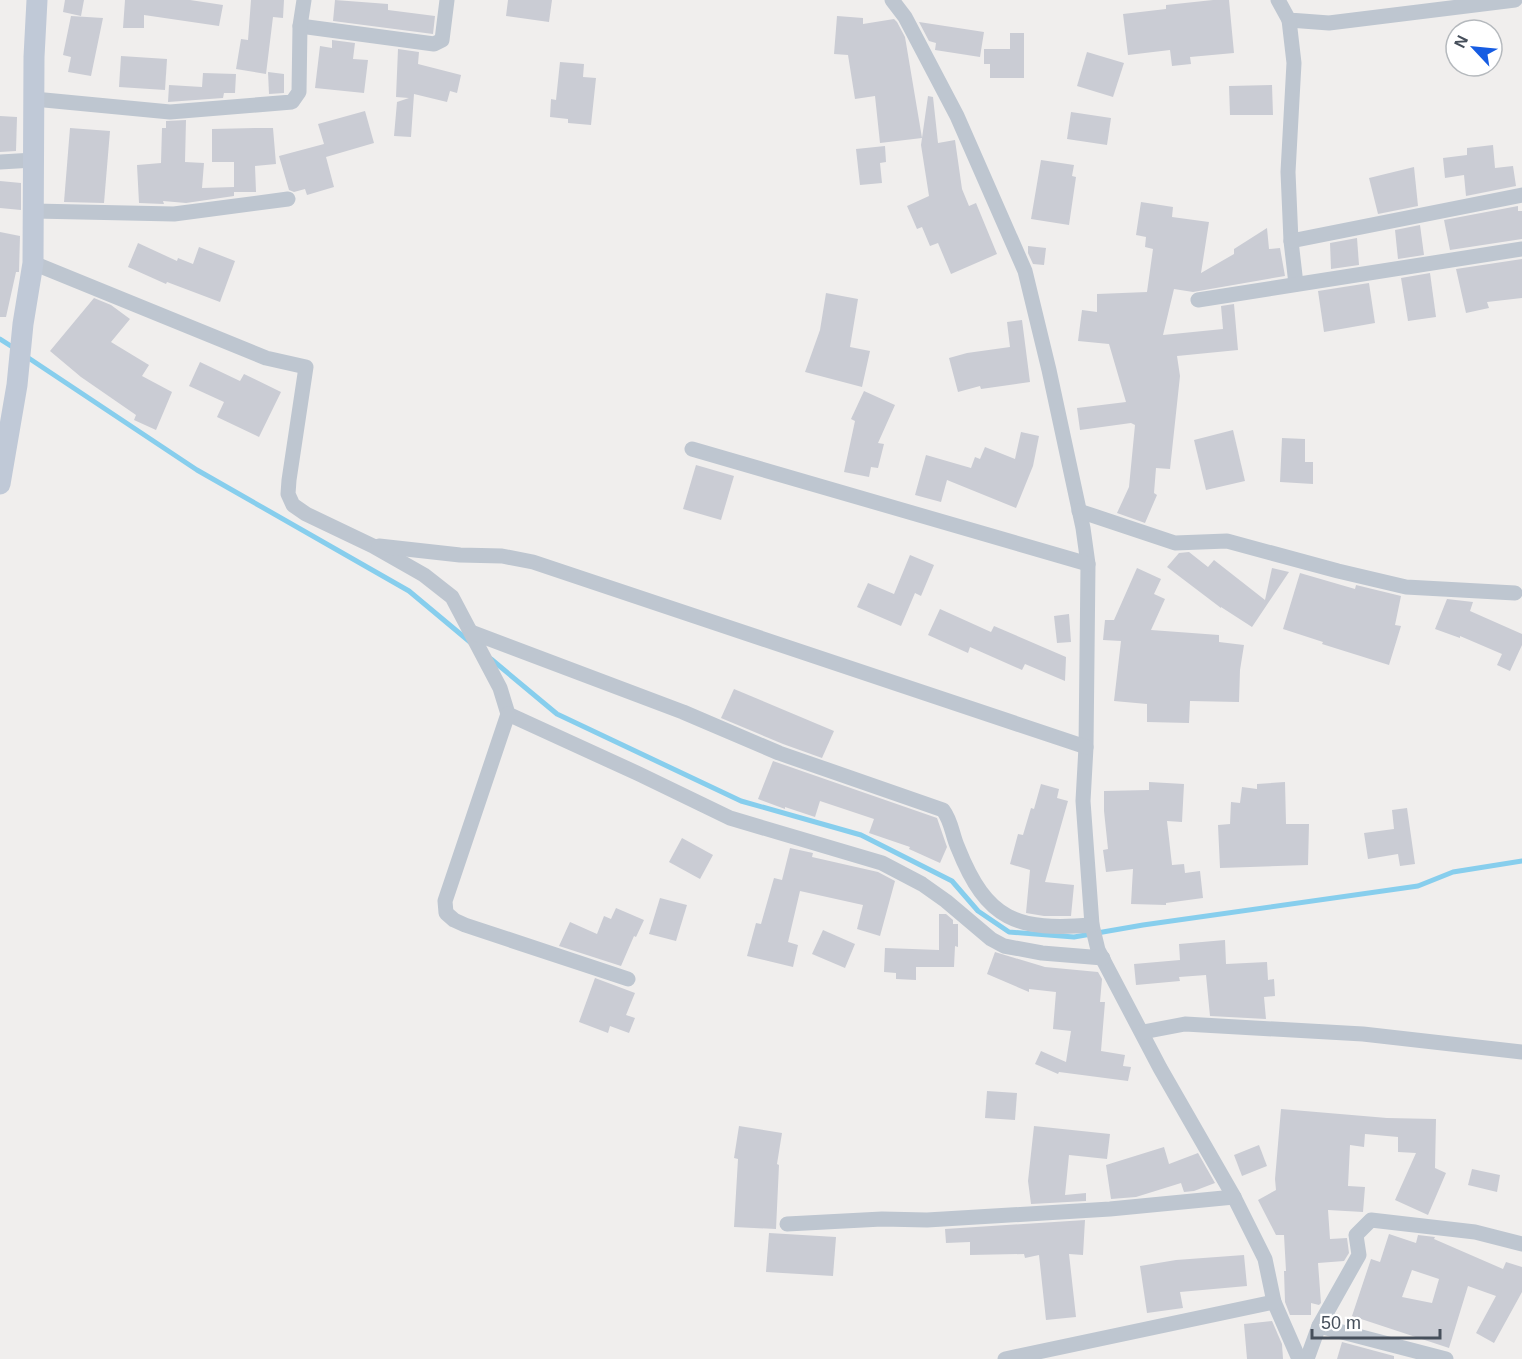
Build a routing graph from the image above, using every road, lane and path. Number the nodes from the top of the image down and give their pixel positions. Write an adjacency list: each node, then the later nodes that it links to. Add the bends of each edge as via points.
1 (37, 0): 9 (street)
2 (304, 0): 8 (street)
3 (447, 0): 8 (street, via 442,40 434,44)
4 (892, 0): 23 (street, via 905,17 957,116 1024,271)
5 (1278, 0): 7 (street)
6 (1515, 0): 7 (street, via 1329,23)
7 (1289, 20): 15 (street, via 1294,63 1288,172)
8 (300, 26): 9 (street, via 299,93 292,102 170,112)
9 (34, 99): 10 (street)
10 (34, 160): 11 (street); 14 (street)
11 (0, 162)
12 (1522, 195): 15 (street)
13 (288, 199): 14 (street, via 174,214)
14 (33, 211): 17 (street)
15 (1291, 241): 18 (street)
16 (1522, 249): 18 (street)
17 (33, 263): 20 (street, via 17,385); 24 (street, via 266,358 306,367 288,494 293,505 306,514)
18 (1296, 284): 19 (street)
19 (1198, 300)
20 (4, 439): 22 (street)
21 (692, 449): 25 (street)
22 (0, 484)
23 (1079, 511): 25 (street); 26 (street, via 1175,543 1227,542 1406,586)
24 (373, 546): 27 (street, via 424,575 452,597); 29 (street, via 533,562)
25 (1088, 564): 29 (street)
26 (1515, 593)
27 (471, 632): 28 (street, via 500,688); 30 (street, via 683,712 779,753 943,810 950,818 958,848 977,887 999,913 1021,924)
28 (508, 714): 31 (street, via 730,818 882,863 922,884 1004,946 1042,953); 32 (street, via 445,901 446,913 465,925)
29 (1086, 747): 30 (street, via 1083,801)
30 (1092, 927): 31 (street)
31 (1101, 954): 33 (street)
32 (628, 979)
33 (1143, 1032): 34 (street, via 1185,1024 1363,1034); 35 (street)
34 (1522, 1052)
35 (1234, 1197): 36 (street, via 1098,1210); 38 (street, via 1265,1259)
36 (787, 1224)
37 (1522, 1244): 39 (street, via 1475,1232 1371,1220 1356,1235 1359,1255)
38 (1274, 1302): 40 (street); 41 (street)
39 (1319, 1326): 42 (street); 43 (street)
40 (1005, 1359)
41 (1299, 1359)
42 (1307, 1359)
43 (1446, 1359)

